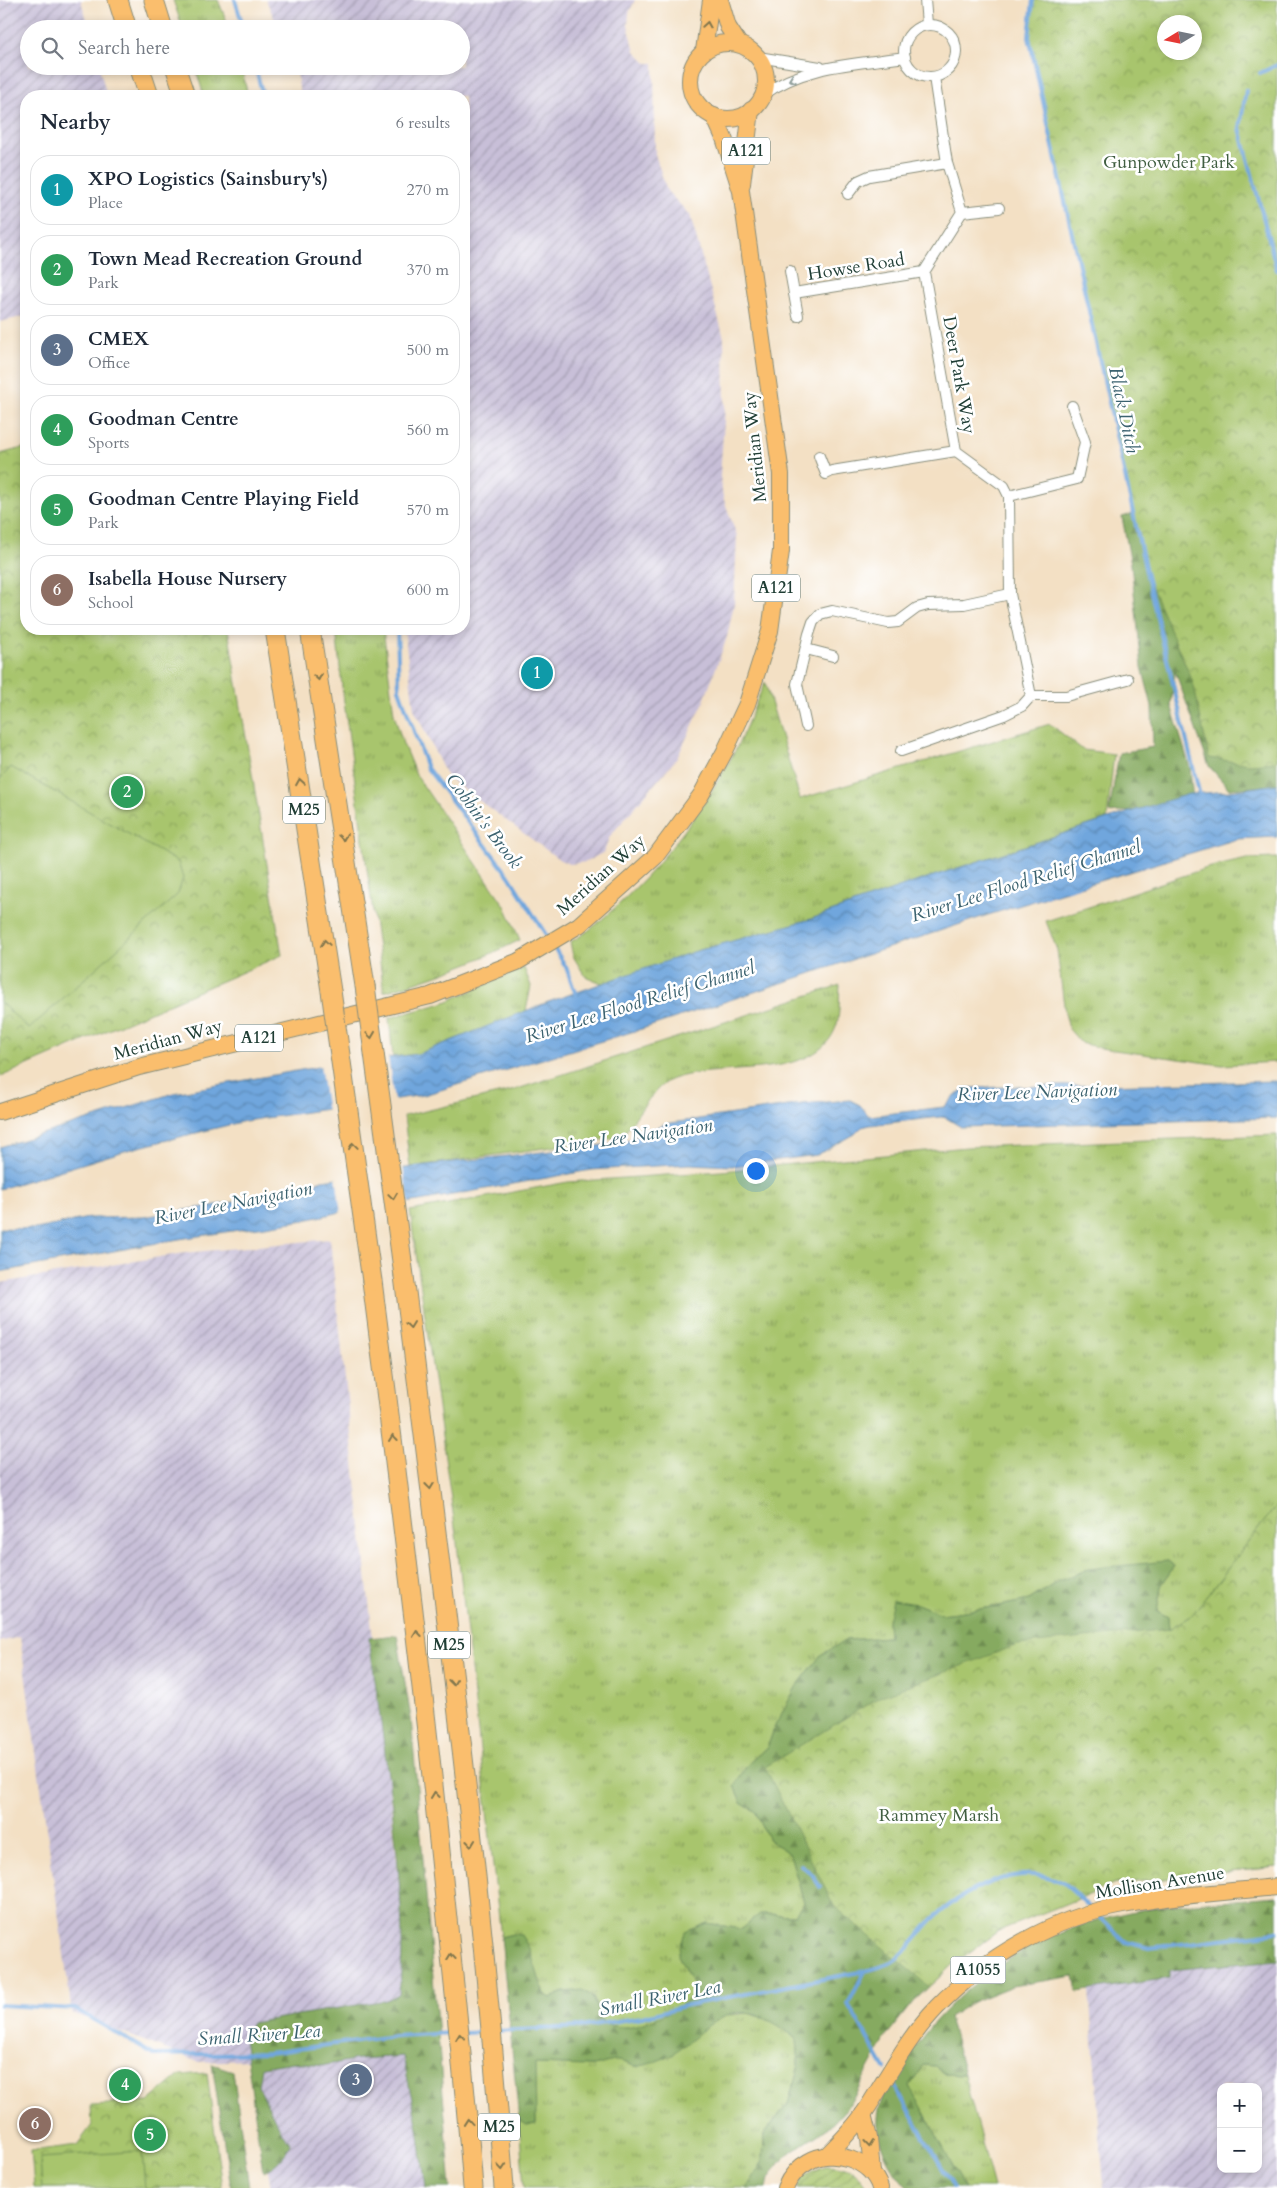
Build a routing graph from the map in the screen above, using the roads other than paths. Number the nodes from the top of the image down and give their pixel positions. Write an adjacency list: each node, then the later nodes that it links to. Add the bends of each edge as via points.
1 (118, 0): 6 (highway)
2 (154, 0): 7 (highway)
3 (711, 0): 10 (main road, one-way to 3)
4 (720, 0): 9 (main road, via 728,27)
5 (925, 0): 8 (street)
6 (124, 20)
7 (161, 20)
8 (927, 24): 12 (street, via 908,36 904,46); 16 (street, via 946,30 956,47 952,66)
9 (739, 44): 10 (main road, via 725,42); 11 (main road)
10 (704, 51): 21 (main road, via 696,60 689,81 696,102)
11 (758, 57): 13 (street); 19 (main road, via 765,72)
12 (905, 57): 13 (street); 16 (street, via 916,73)
13 (824, 68): 19 (street, one-way to 19, via 777,85)
14 (142, 75): 17 (highway)
15 (178, 75): 18 (highway)
16 (934, 77): 22 (street)
17 (147, 90)
18 (183, 90)
19 (763, 95): 20 (main road)
20 (751, 110): 21 (main road, via 738,118); 23 (main road, Meridian Way / A121)
21 (714, 116): 23 (main road, Meridian Way / A121)
22 (946, 163): 24 (street, via 869,176 858,181); 26 (street)
23 (741, 191): 44 (main road, Meridian Way / A121, via 782,474 781,551 770,631 746,704 701,795 655,858 580,924 517,962 430,996 139,1067)
24 (848, 194)
25 (999, 208): 26 (street)
26 (962, 212): 28 (street)
27 (790, 271): 29 (street, Howse Road)
28 (924, 272): 29 (street, Howse Road); 32 (street, Deer Park Way)
29 (794, 293): 30 (street, Howse Road)
30 (798, 316)
31 (1072, 406): 34 (street, via 1085,442 1077,480)
32 (956, 451): 33 (street, via 826,474); 34 (street, Deer Park Way, via 1004,486)
33 (819, 456)
34 (1009, 496): 35 (street)
35 (1010, 594): 38 (street, via 964,604 928,605 898,622 888,623 826,612 813,622); 41 (street)
36 (276, 635): 49 (highway, M25, one-way to 36, bridge, via 457,2006 414,1608 331,991)
37 (311, 635): 50 (highway, M25, one-way to 50, bridge, via 365,986 404,1276 449,1643 489,2014)
38 (806, 649): 39 (street); 42 (street, via 797,684)
39 (833, 656)
40 (1128, 679): 41 (street, via 1066,696)
41 (1030, 696): 43 (street, via 1022,706 1004,715)
42 (806, 726)
43 (901, 751)
44 (0, 1112)
45 (1277, 1887): 46 (main road, Mollison Avenue / A1055, via 1158,1899 1106,1909 1041,1933 977,1971 936,2007)
46 (863, 2114): 47 (main road, Mollison Avenue / A1055); 48 (main road, one-way to 48)
47 (827, 2155): 48 (main road, via 849,2158); 51 (main road, Mollison Avenue, via 809,2161 796,2171)
48 (879, 2183)
49 (473, 2188)
50 (504, 2188)
51 (784, 2188)

